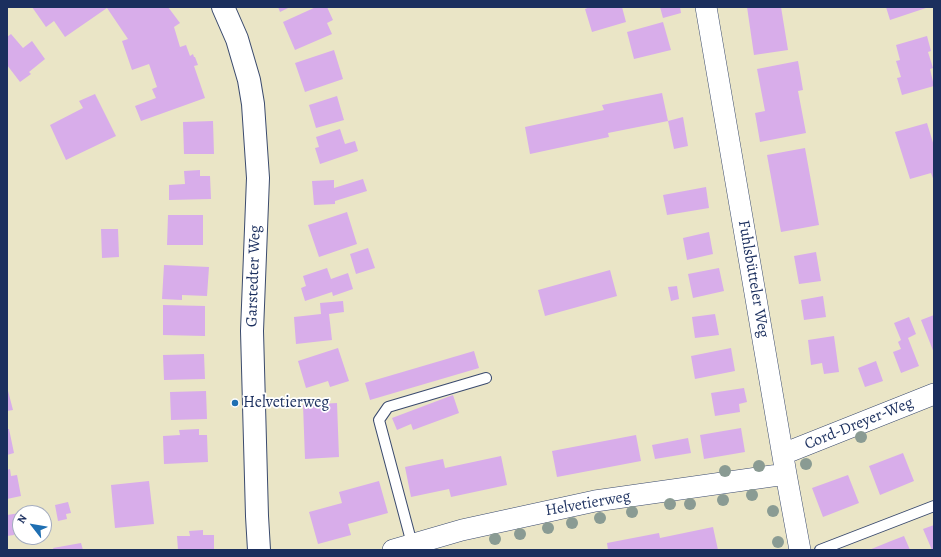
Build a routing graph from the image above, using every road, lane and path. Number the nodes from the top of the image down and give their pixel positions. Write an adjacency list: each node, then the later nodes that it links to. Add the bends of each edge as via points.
1 (223, 7): 9 (main road, Garstedter Weg, via 237,39 249,80 258,178 252,331)
2 (706, 7): 5 (street, Fuhlsbütteler Weg)
3 (486, 378): 8 (lane, via 388,407 380,420)
4 (934, 394): 5 (street, Cord-Dreyer-Weg)
5 (783, 454): 6 (street, Fuhlsbütteler Weg)
6 (786, 474): 8 (street, Helvetierweg, via 594,501 462,530); 10 (street, Fuhlsbütteler Weg)
7 (934, 506): 11 (lane)
8 (403, 547)
9 (259, 550)
10 (800, 550)
11 (820, 550)

